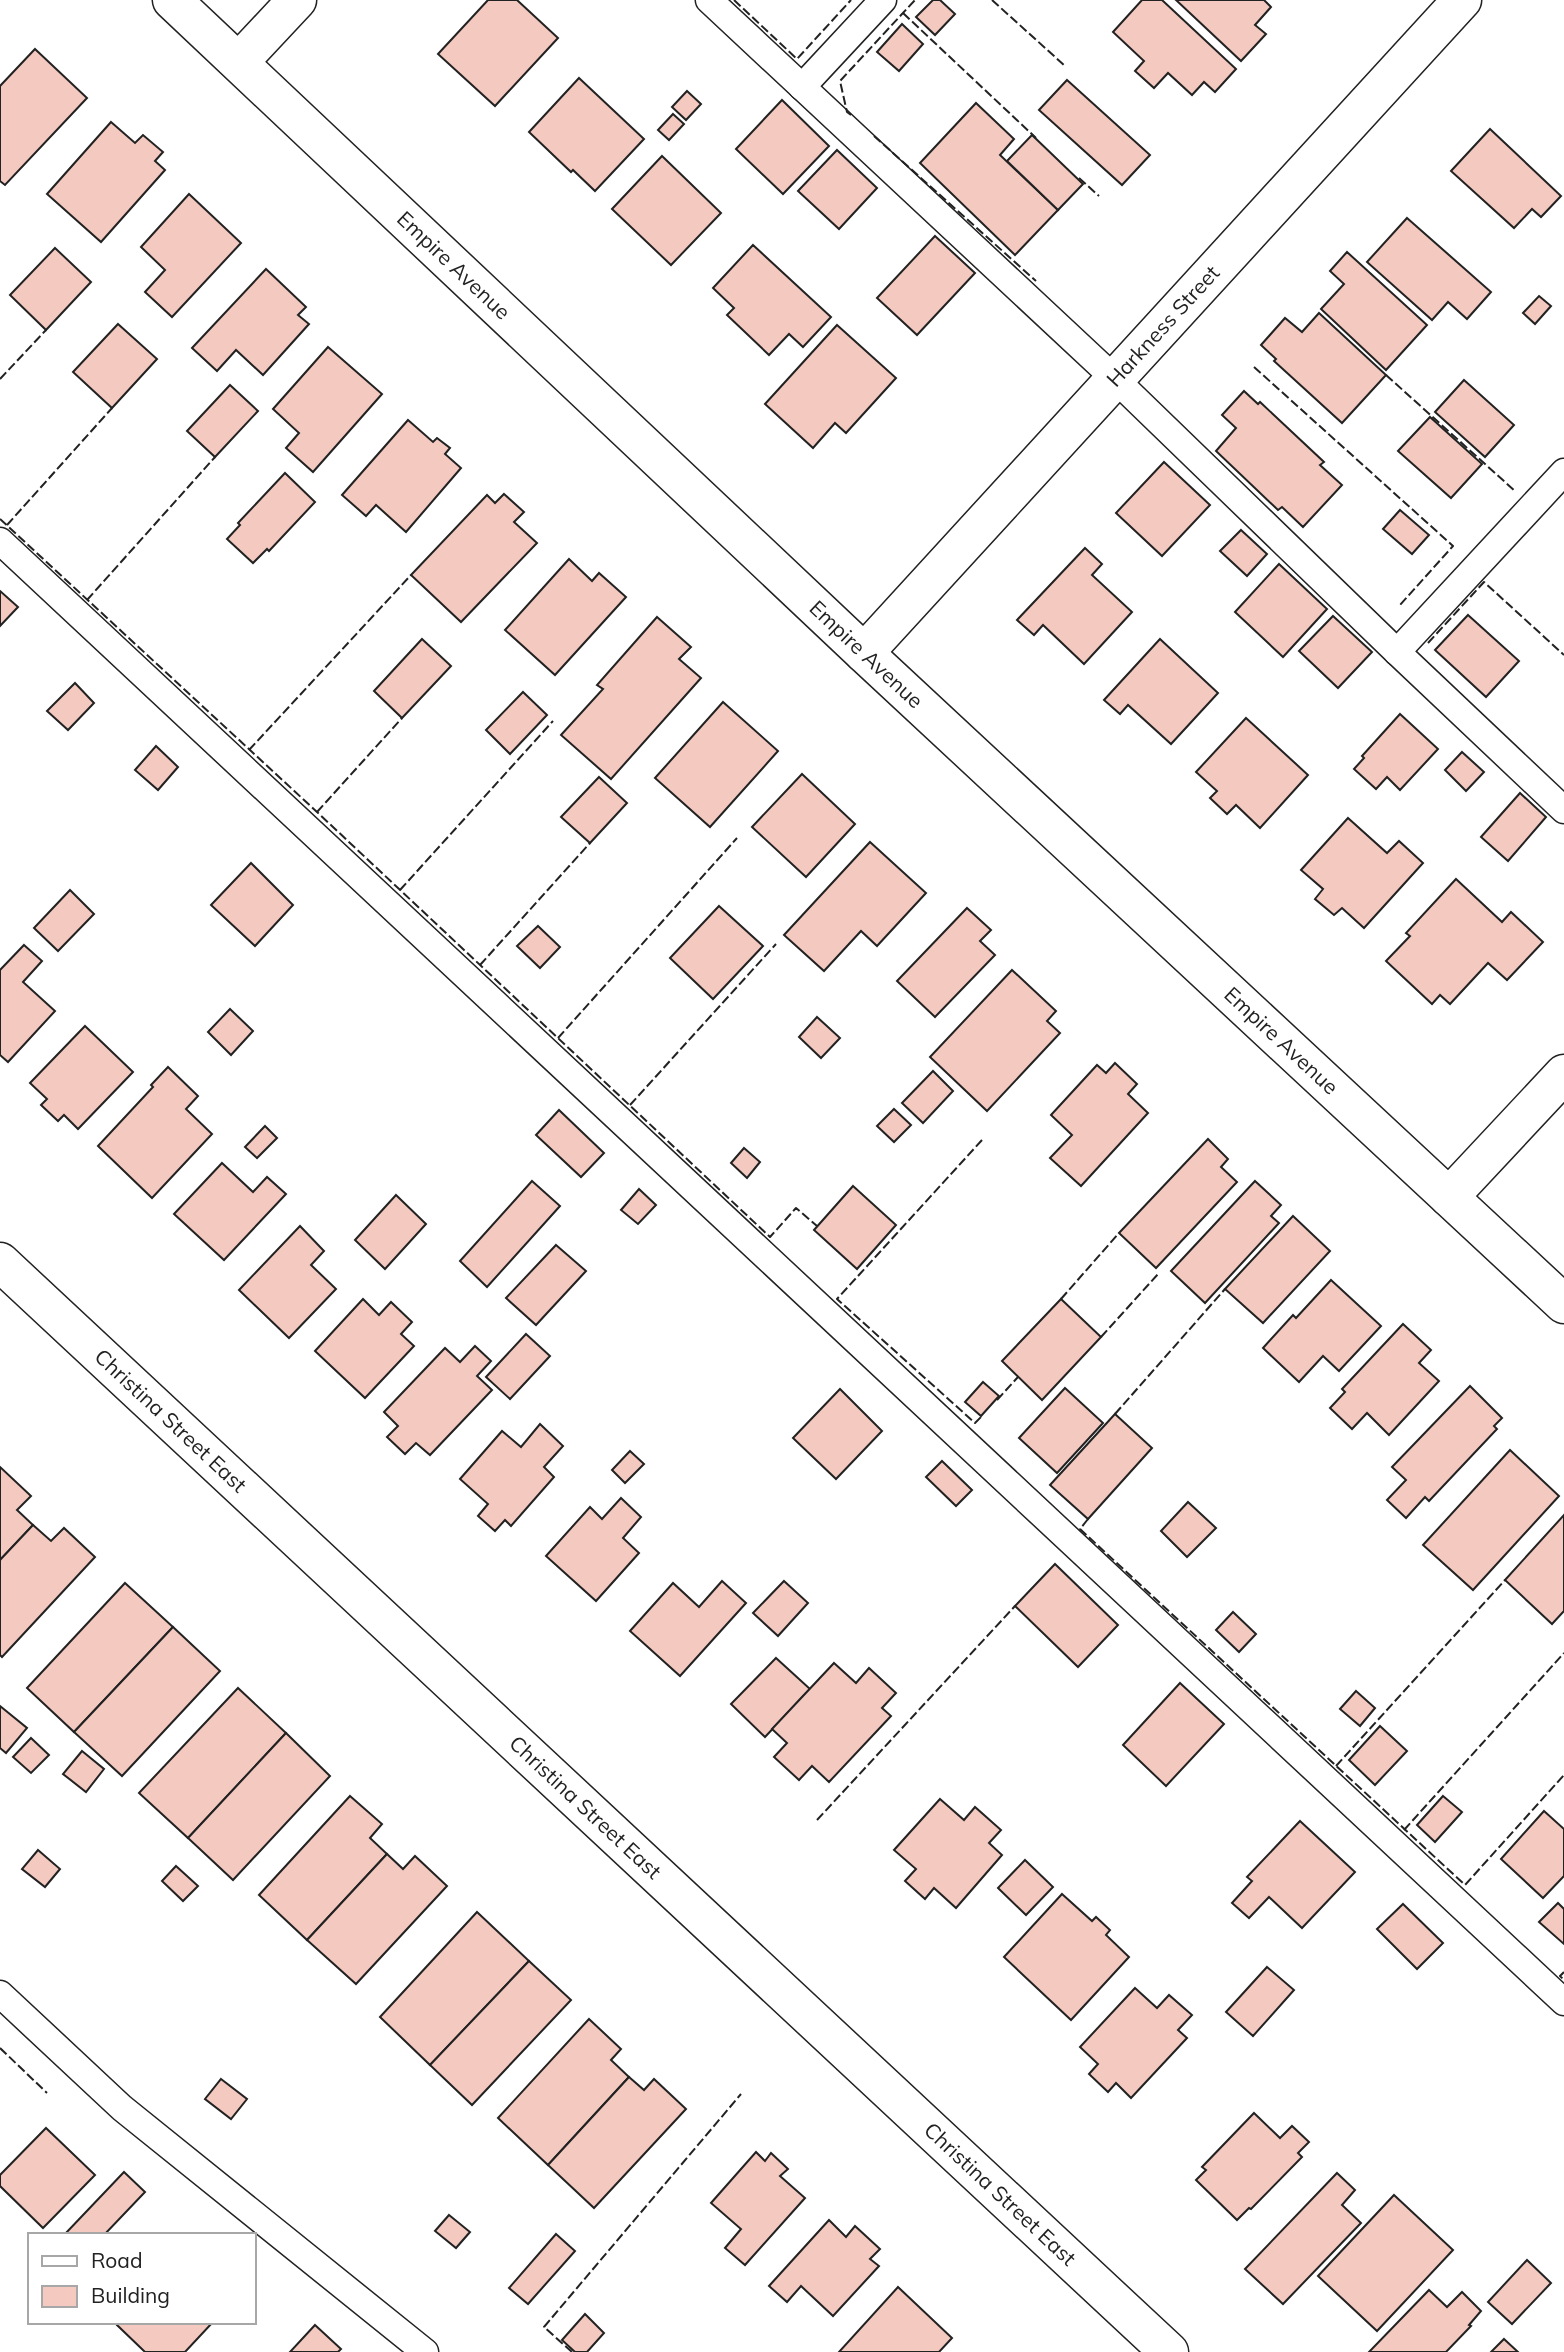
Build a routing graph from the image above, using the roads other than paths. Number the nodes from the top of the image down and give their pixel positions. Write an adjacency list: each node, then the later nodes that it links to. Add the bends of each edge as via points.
1 (172, 0): 6 (street, Empire Avenue)
2 (297, 0): 6 (street)
3 (709, 0): 7 (lane)
4 (883, 0): 7 (lane)
5 (1462, 0): 8 (street, Harkness Street)
6 (239, 62): 12 (street, Empire Avenue)
7 (802, 87): 8 (lane)
8 (1115, 379): 11 (lane); 12 (street, Harkness Street)
9 (1564, 471): 11 (lane)
10 (0, 541): 19 (lane)
11 (1397, 652): 13 (lane)
12 (864, 653): 15 (street, Empire Avenue)
13 (1564, 810)
14 (1564, 1074): 15 (street)
15 (1449, 1197): 17 (street, Empire Avenue)
16 (0, 1262): 21 (street, Christina Street East)
17 (1564, 1304)
18 (0, 1993): 20 (lane, via 122,2108)
19 (1564, 2003)
20 (425, 2352)
21 (1169, 2352)

